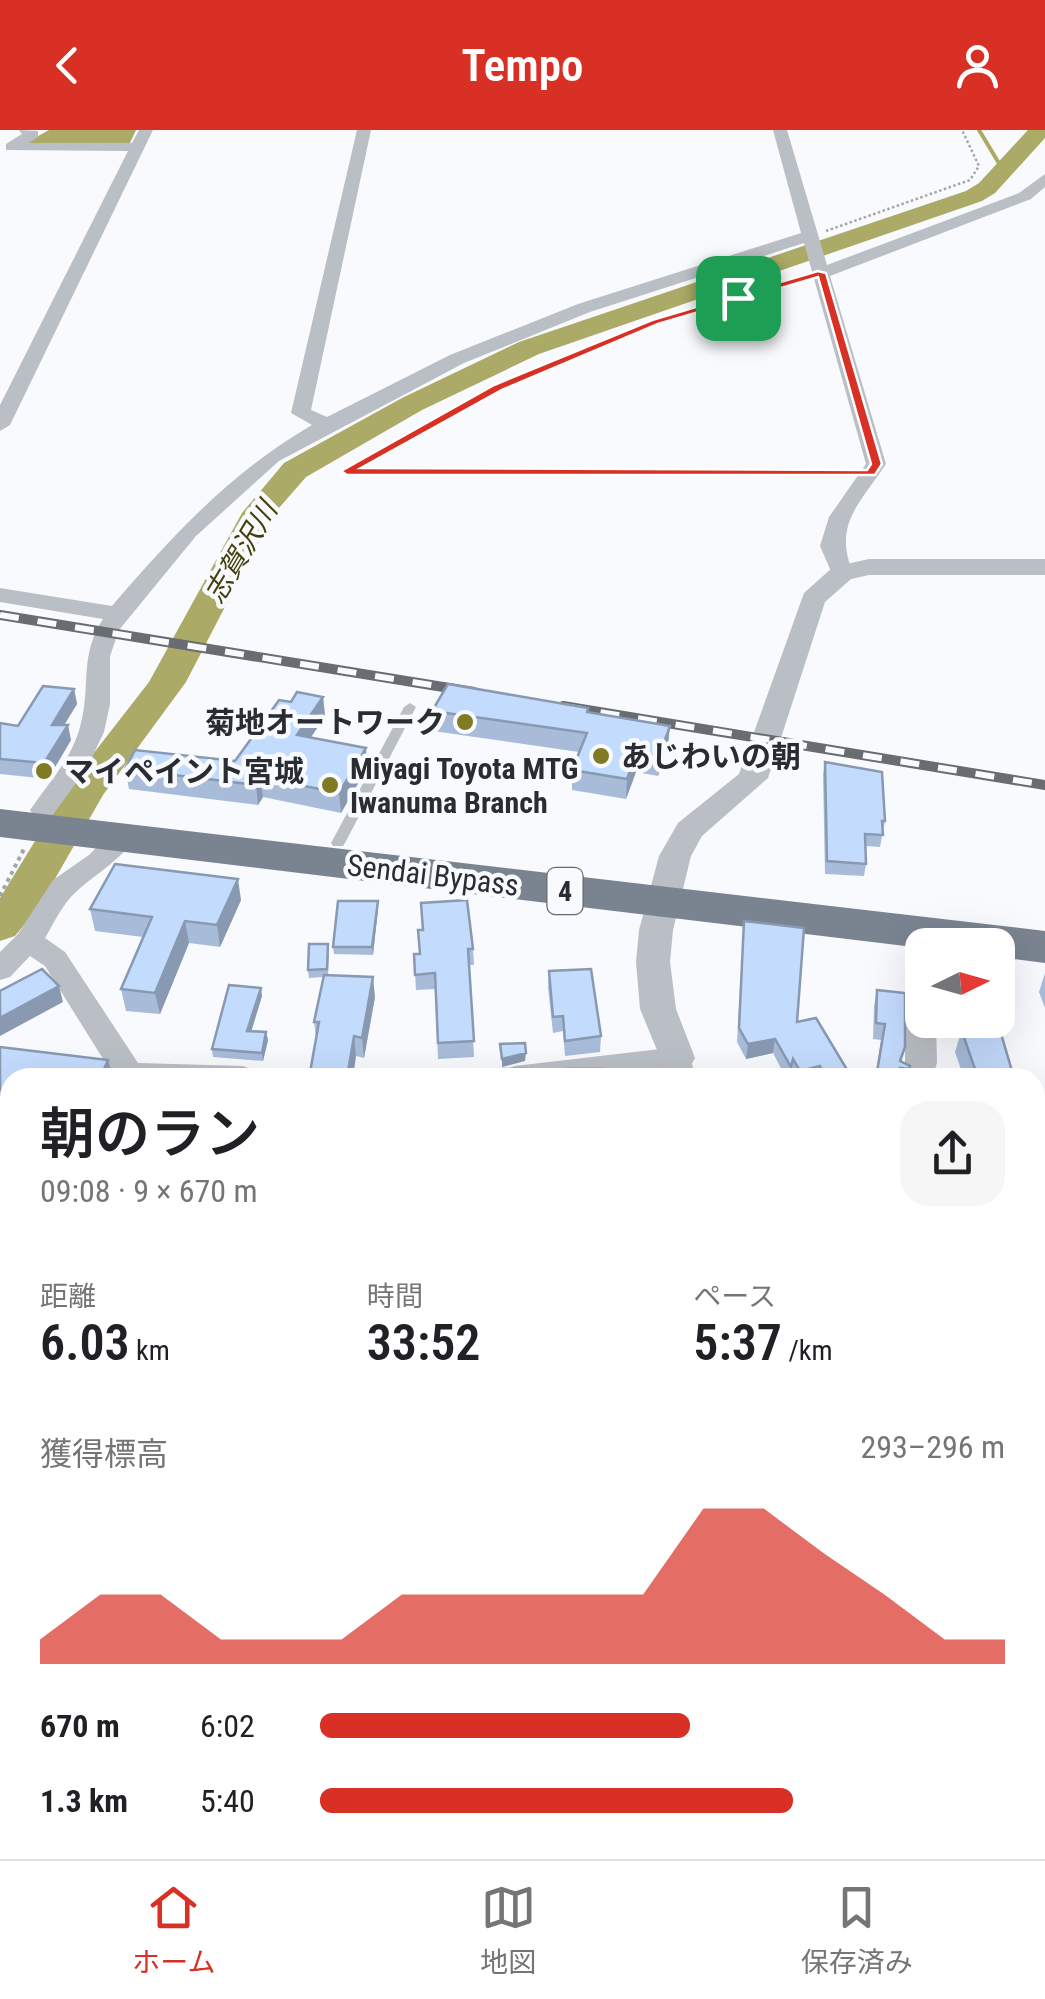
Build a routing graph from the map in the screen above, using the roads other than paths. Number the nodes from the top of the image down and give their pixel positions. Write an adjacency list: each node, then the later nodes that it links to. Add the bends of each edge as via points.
1 (26, 130): 5 (street, via 33,134 11,147)
2 (146, 130): 5 (street)
3 (364, 130): 10 (street, via 302,412)
4 (780, 130): 7 (street)
5 (137, 147): 9 (street)
6 (1045, 179): 8 (street, via 1026,196)
7 (810, 238): 8 (street); 10 (street, via 584,308 457,359)
8 (821, 271): 12 (street, via 876,464 840,517 831,546)
9 (0, 424)
10 (328, 425): 14 (street, via 250,475 188,532)
11 (1045, 566): 12 (street, via 869,567)
12 (842, 573): 18 (street, via 814,599 754,778 689,830)
13 (0, 596): 14 (street)
14 (118, 614): 16 (street, via 98,644 95,718)
15 (410, 707): 17 (lane)
16 (51, 822): 17 (highway, Sendai Bypass / 4); 18 (highway, Sendai Bypass / 4); 21 (street, via 100,861 63,887)
17 (338, 843): 18 (highway, Sendai Bypass / 4)
18 (666, 890): 19 (highway, Sendai Bypass / 4); 20 (highway, Sendai Bypass / 4); 27 (street, via 653,962 658,1009)
19 (1045, 923)
20 (905, 930)
21 (28, 940): 24 (street); 26 (street, via 56,959)
22 (1015, 943): 23 (highway, Sendai Bypass / 4)
23 (1045, 947)
24 (0, 970)
25 (921, 1038): 28 (street)
26 (125, 1068)
27 (678, 1068)
28 (919, 1068)

